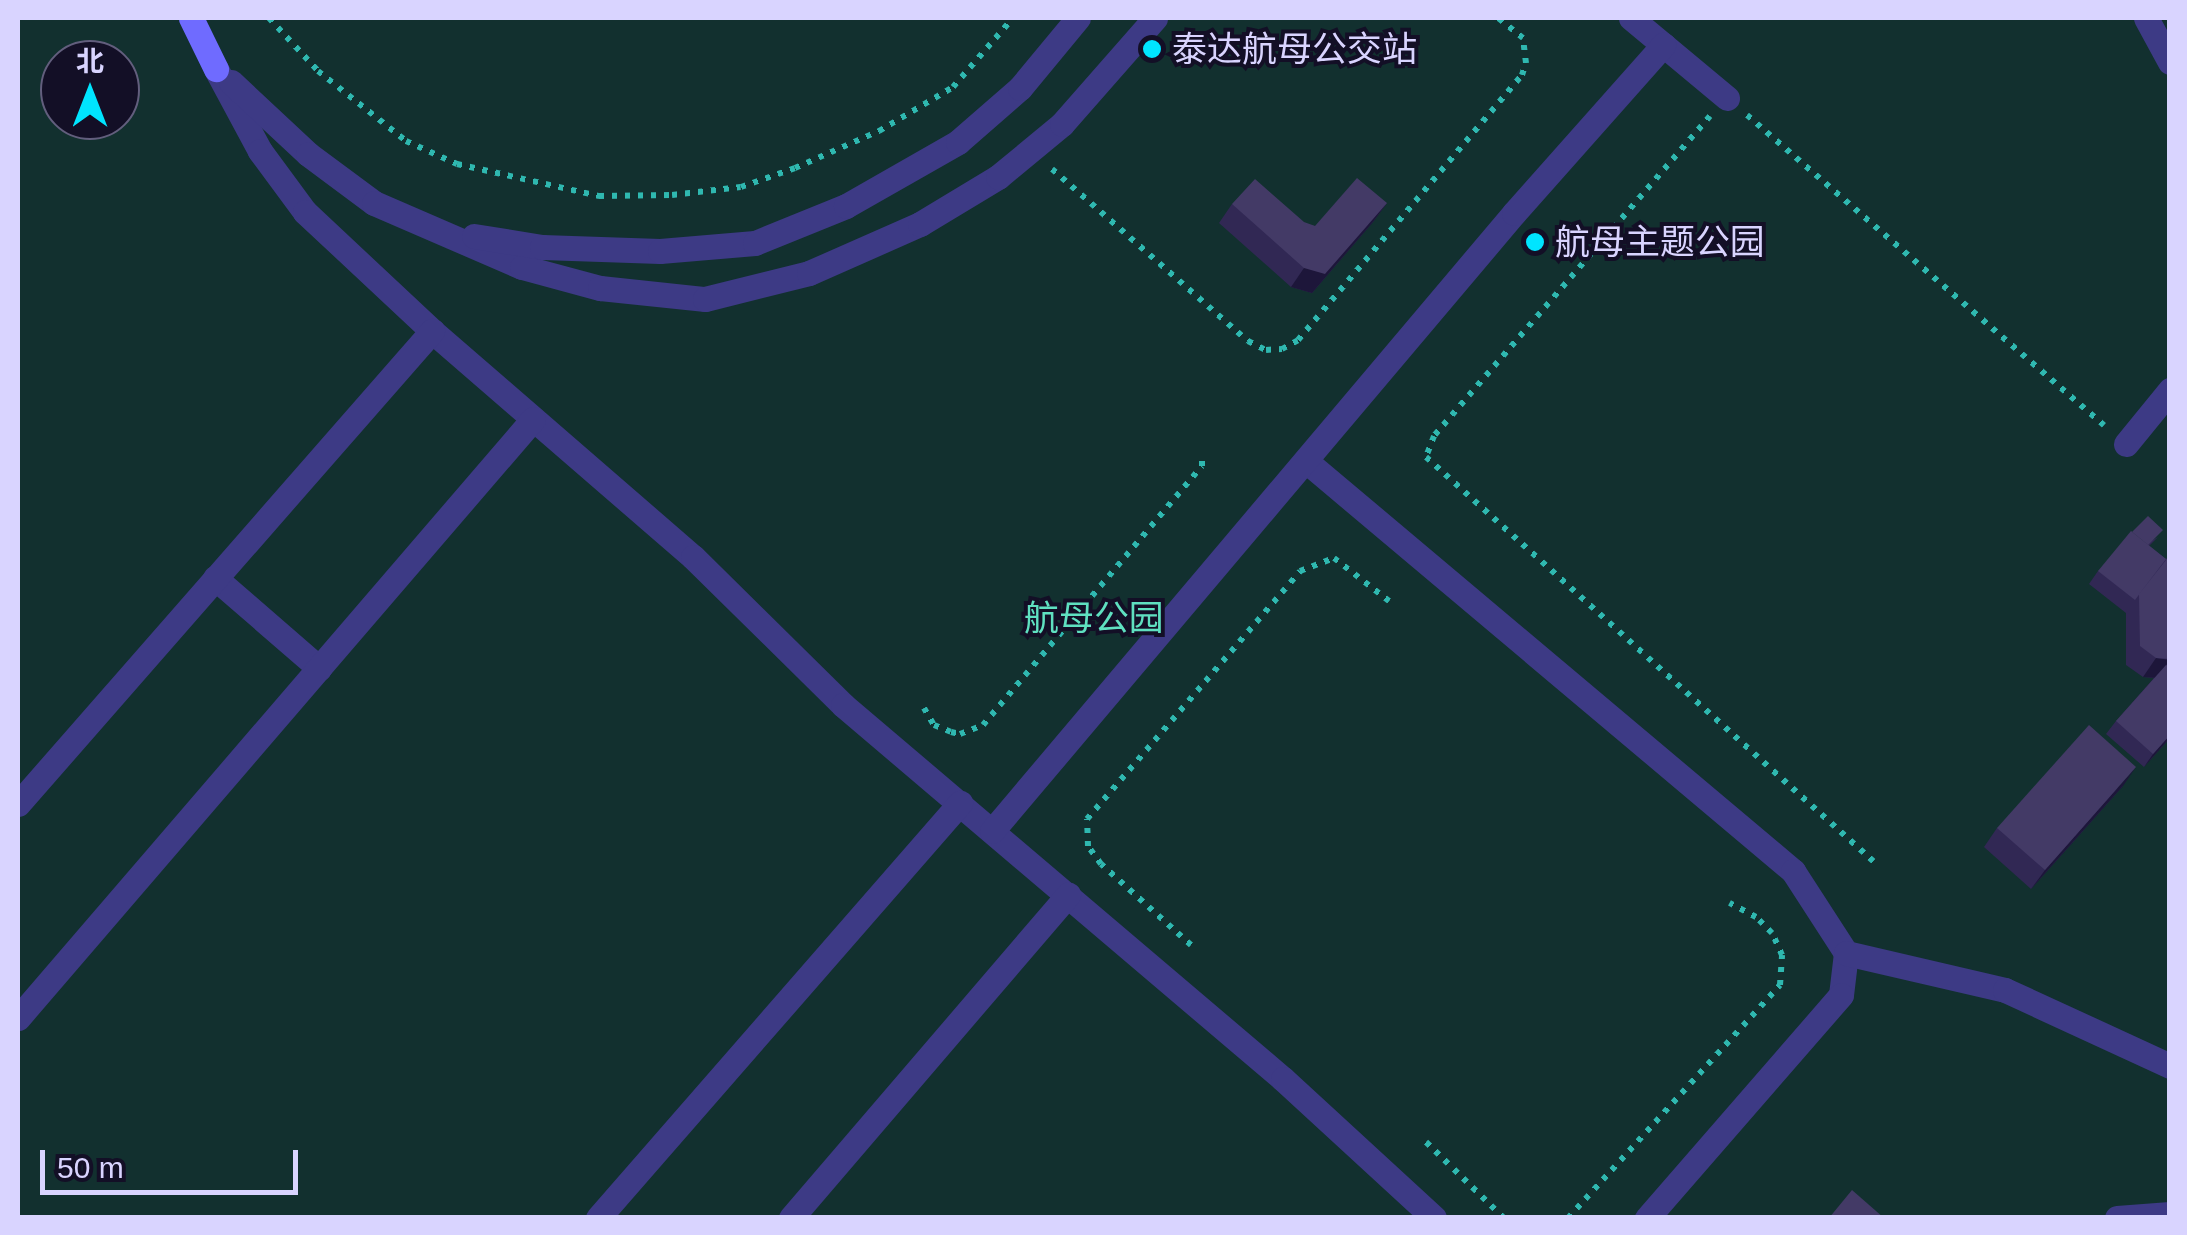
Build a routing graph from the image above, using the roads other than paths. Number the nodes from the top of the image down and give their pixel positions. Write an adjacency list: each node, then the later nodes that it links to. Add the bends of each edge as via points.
1 (191, 18): 8 (main road)
2 (1078, 18): 10 (street, via 1020,88 958,142 846,206 755,243 660,251 542,247)
3 (1155, 18): 10 (street, via 1062,124 1012,166 920,224 809,274 705,299 600,288 522,267)
4 (1631, 18): 6 (street)
5 (2146, 18): 7 (street)
6 (1662, 45): 9 (street); 15 (street)
7 (2170, 62)
8 (216, 68): 10 (street, via 308,154 374,204); 11 (street, via 260,150 306,212)
9 (1727, 98)
10 (439, 231)
11 (432, 332): 13 (street); 16 (street)
12 (2170, 390): 14 (street)
13 (533, 418): 17 (street); 18 (street, via 693,557 843,705)
14 (2126, 444)
15 (1306, 461): 20 (street); 22 (street, via 1793,871)
16 (215, 578): 17 (street); 19 (street)
17 (319, 668): 23 (street)
18 (960, 803): 20 (street); 27 (street)
19 (18, 804)
20 (992, 830): 21 (street)
21 (1068, 896): 28 (street); 29 (street)
22 (1846, 954): 25 (street, via 2006,990); 30 (street, via 1841,995)
23 (27, 989): 24 (street)
24 (18, 1018)
25 (2170, 1066)
26 (2170, 1214): 31 (street)
27 (598, 1218)
28 (791, 1218)
29 (1434, 1218)
30 (1647, 1218)
31 (2117, 1218)

